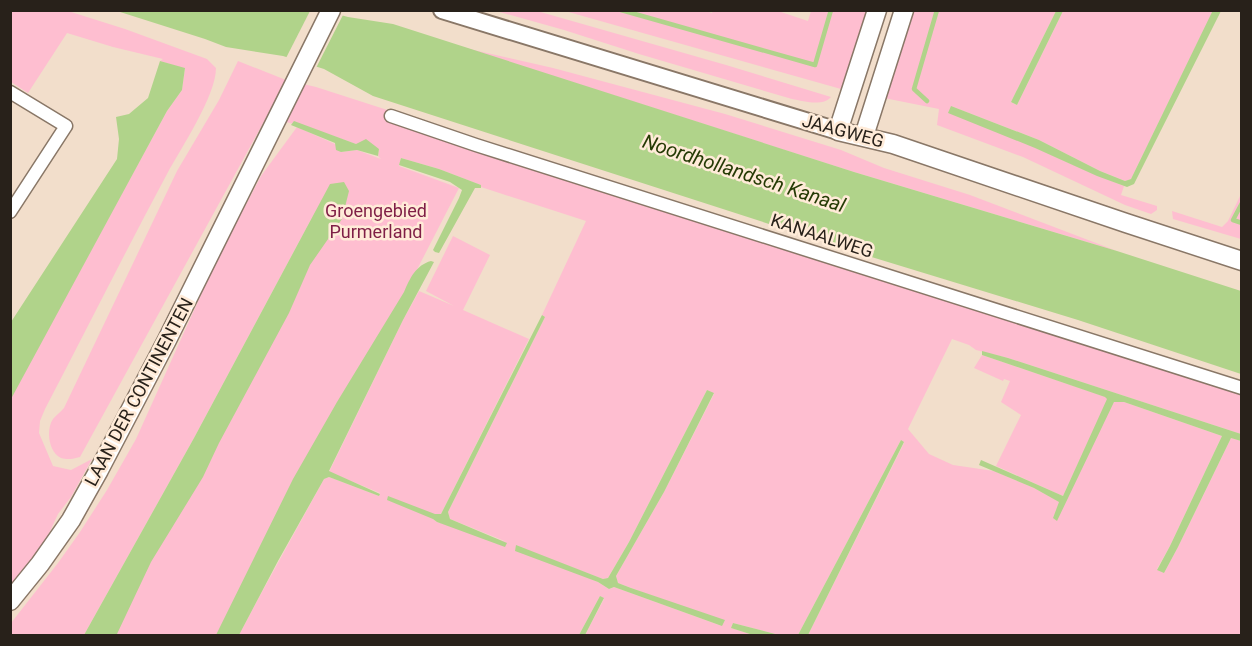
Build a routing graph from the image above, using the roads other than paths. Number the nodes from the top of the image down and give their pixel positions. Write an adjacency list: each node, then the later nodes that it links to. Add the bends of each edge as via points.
1 (331, 10): 12 (main road, LAAN DER CONTINENTEN, via 99,470 71,520)
2 (442, 10): 7 (main road, JAAGWEG)
3 (878, 10): 7 (main road)
4 (904, 10): 8 (main road)
5 (10, 92): 9 (street, via 66,126)
6 (391, 116): 11 (street, KANAALWEG)
7 (838, 131): 8 (main road, JAAGWEG)
8 (864, 136): 10 (main road, JAAGWEG)
9 (10, 212)
10 (1242, 261)
11 (1242, 388)
12 (10, 601)

